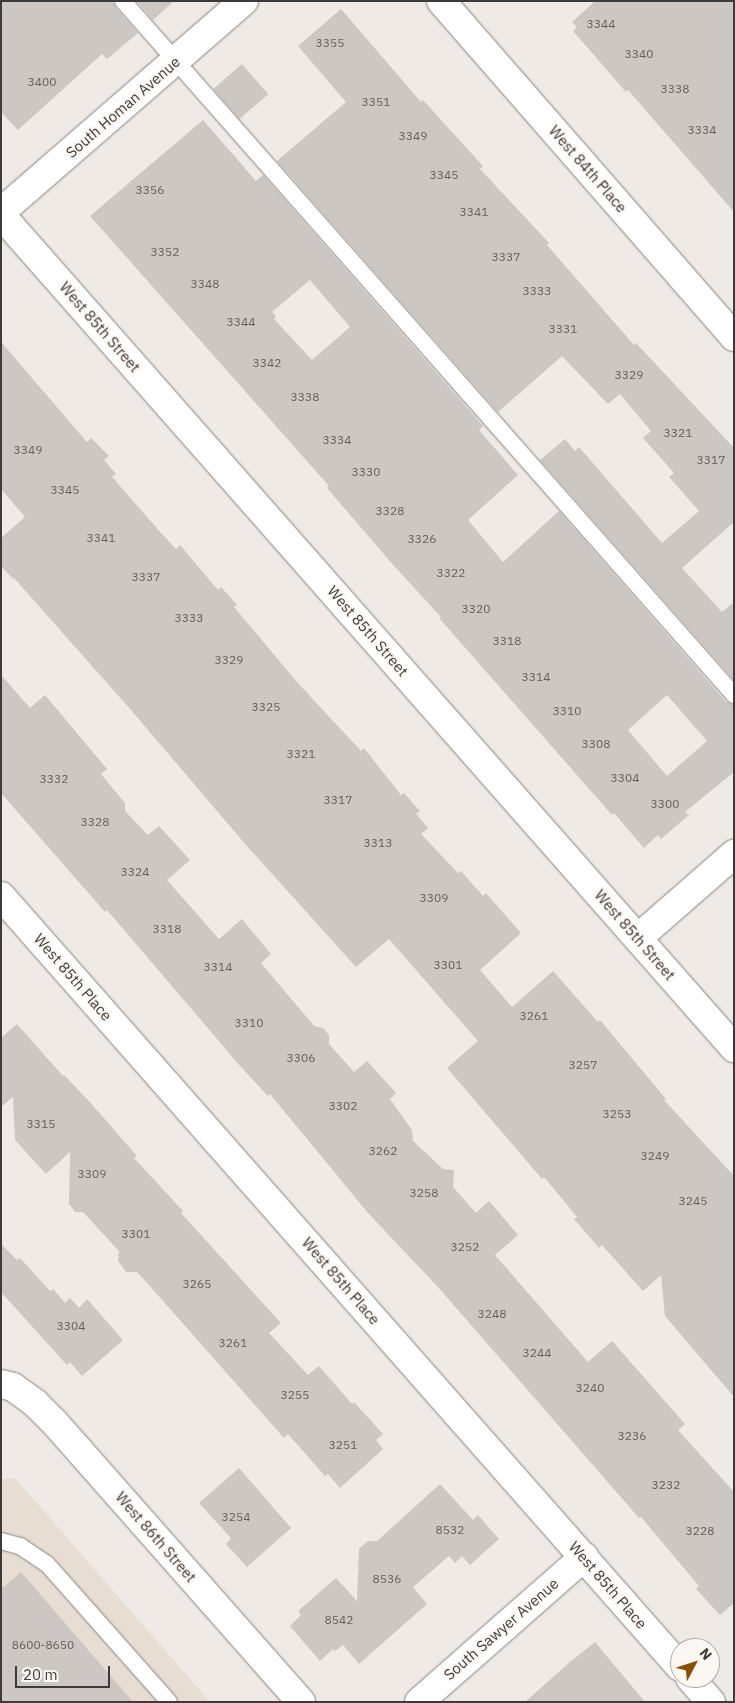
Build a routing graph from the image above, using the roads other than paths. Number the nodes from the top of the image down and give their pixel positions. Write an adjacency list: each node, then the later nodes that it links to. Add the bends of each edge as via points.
1 (123, 1): 4 (lane)
2 (244, 1): 4 (street, South Homan Avenue)
3 (441, 1): 6 (street, West 84th Place)
4 (176, 61): 5 (street, South Homan Avenue); 7 (lane)
5 (1, 213): 10 (street, West 85th Street)
6 (734, 337)
7 (734, 695)
8 (734, 854): 10 (street)
9 (1, 896): 14 (street, West 85th Place)
10 (638, 938): 11 (street, West 85th Street)
11 (734, 1048)
12 (1, 1384): 18 (street, West 86th Street, via 35,1403 55,1423)
13 (1, 1541): 17 (lane, via 20,1546 47,1564)
14 (584, 1557): 15 (street, West 85th Place); 19 (street, South Sawyer Avenue)
15 (670, 1655)
16 (699, 1688): 20 (street)
17 (169, 1702)
18 (301, 1702)
19 (419, 1702)
20 (711, 1702)

